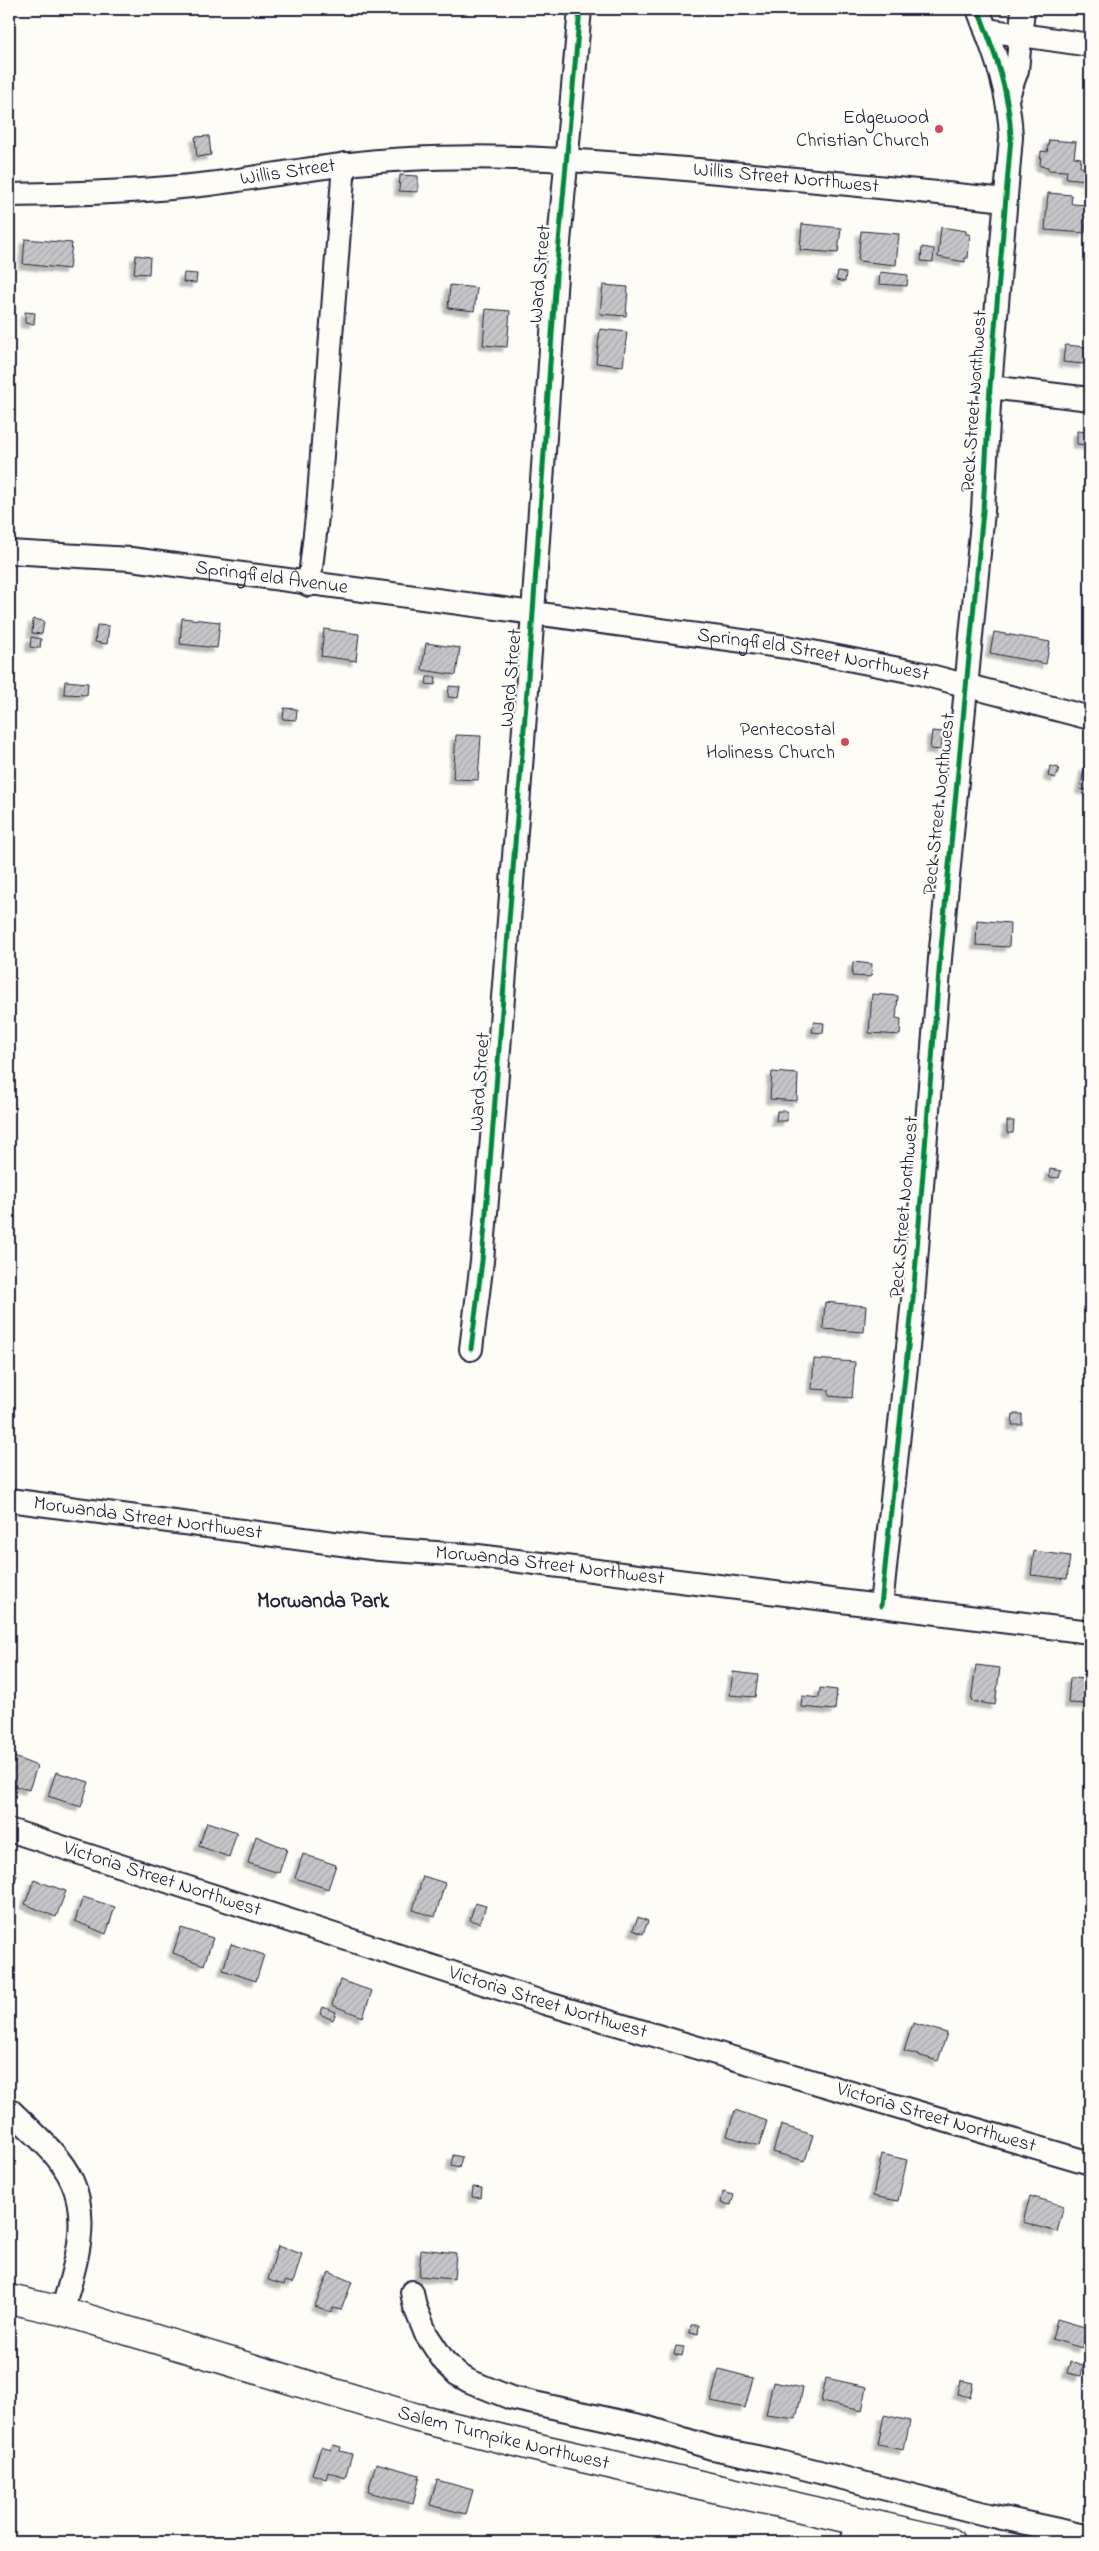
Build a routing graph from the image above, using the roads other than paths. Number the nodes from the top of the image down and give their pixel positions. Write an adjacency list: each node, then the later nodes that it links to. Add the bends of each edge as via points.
1 (580, 9): 8 (street, Ward Street)
2 (978, 9): 4 (street, Peck Street Northwest)
3 (1023, 9): 5 (street)
4 (986, 30): 5 (street); 7 (street, Peck Street Northwest)
5 (1020, 36): 6 (street); 7 (street, via 1017,70)
6 (1090, 45)
7 (1008, 96): 11 (street, Peck Street Northwest, via 1011,138)
8 (567, 159): 9 (street, Willis Street, via 410,159); 11 (street, Willis Street Northwest); 16 (street, Ward Street, via 555,285)
9 (344, 164): 10 (street, Willis Street, via 209,184 99,193); 15 (street, via 318,508)
10 (9, 195)
11 (1006, 200): 12 (street, Peck Street Northwest)
12 (990, 387): 13 (street); 17 (street, Peck Street Northwest, via 983,511)
13 (1090, 399)
14 (9, 552): 15 (street, Springfield Avenue, via 132,560)
15 (309, 585): 16 (street, Springfield Avenue)
16 (533, 613): 17 (street, Springfield Street Northwest, via 787,647 920,673); 19 (street, Ward Street, via 484,1231)
17 (967, 686): 18 (street, Springfield Street Northwest); 21 (street, Peck Street Northwest)
18 (1090, 718)
19 (471, 1349)
20 (9, 1500): 21 (street, Morwanda Street Northwest, via 379,1549 478,1556)
21 (881, 1606): 22 (street, Morwanda Street Northwest)
22 (1090, 1632)
23 (9, 1830): 25 (street, Victoria Street Northwest, via 536,2000)
24 (9, 2109): 28 (street, via 63,2167 78,2200 81,2220 78,2249)
25 (1090, 2164)
26 (412, 2292): 30 (street, via 426,2334 444,2361 469,2381 511,2398 636,2424 712,2448)
27 (9, 2299): 28 (street, Salem Turnpike Northwest)
28 (62, 2311): 29 (street, Salem Turnpike Northwest, via 414,2417)
29 (853, 2531): 31 (street, Salem Turnpike Northwest)
30 (1090, 2537)
31 (950, 2542)

